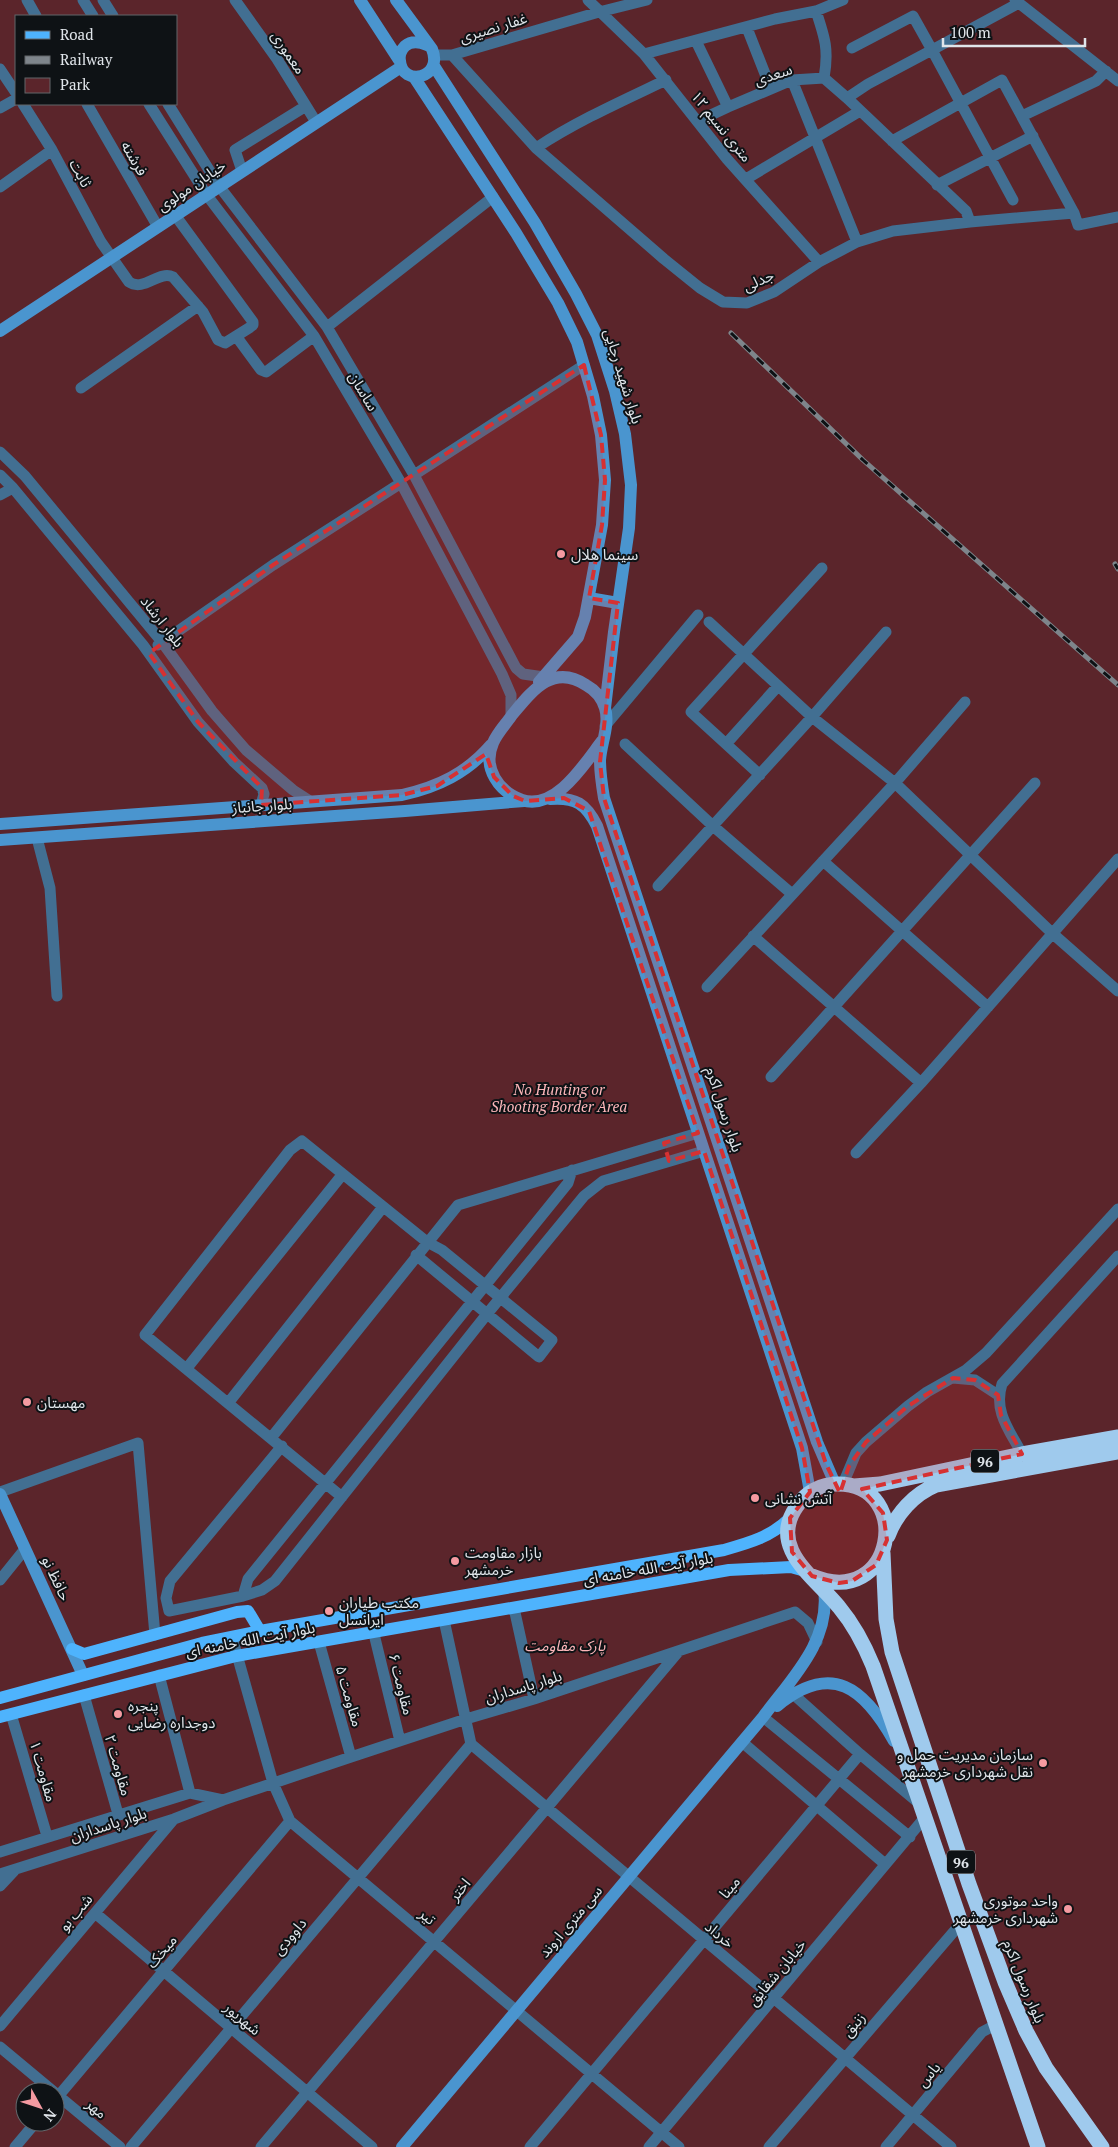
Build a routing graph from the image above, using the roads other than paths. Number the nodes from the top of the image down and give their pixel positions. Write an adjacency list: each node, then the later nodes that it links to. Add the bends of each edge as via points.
1 (27, 0): 13 (street)
2 (83, 0): 14 (street)
3 (103, 0): 15 (street)
4 (235, 0): 40 (street, معموری)
5 (360, 0): 23 (main road)
6 (396, 0): 21 (main road, بلوار شهید رجایی)
7 (588, 0): 12 (street, ۱۲ متری نسیم)
8 (647, 0): 12 (street, غفار نصیری)
9 (843, 0): 11 (street)
10 (1017, 1): 19 (street); 25 (street)
11 (816, 11): 16 (street); 27 (street, via 828,57)
12 (599, 12): 20 (street, ۱۲ متری نسیم); 22 (street, غفار نصیری)
13 (35, 15)
14 (92, 15)
15 (112, 15)
16 (747, 28): 17 (street); 31 (street)
17 (696, 41): 20 (street); 41 (street)
18 (852, 48): 19 (street, via 913,16)
19 (932, 50): 33 (street); 35 (street)
20 (644, 54): 28 (street, ۱۲ متری نسیم)
21 (432, 55): 22 (street, غفار نصیری); 23 (main road, via 420,42 412,42 401,52); 26 (main road, via 429,72); 84 (main road, بلوار شهید رجایی, via 535,223 596,335 623,425 631,485 629,528)
22 (452, 55): 50 (street, جدلی)
23 (400, 64): 26 (main road, via 406,74); 46 (main road, خیابان مولوی)
24 (0, 69): 32 (street)
25 (1106, 71): 30 (street); 44 (street, via 1096,81)
26 (414, 77): 59 (main road)
27 (824, 78): 29 (street, سعدی); 33 (street)
28 (666, 80): 45 (street, ۱۲ متری نسیم); 50 (street, via 561,132)
29 (792, 80): 31 (street, سعدی); 47 (street)
30 (1118, 81)
31 (771, 89): 41 (street, سعدی)
32 (15, 92)
33 (847, 98): 43 (street)
34 (15, 100): 42 (street)
35 (961, 104): 44 (street, via 1002,80); 49 (street); 52 (street)
36 (24, 105): 51 (street, ثابت)
37 (88, 105): 65 (street, فرشته)
38 (150, 105): 58 (street, ساسان)
39 (169, 105): 56 (street, ساسان)
40 (306, 106): 46 (street, معموری); 53 (street, via 235,150)
41 (728, 106): 45 (street, سعدی)
42 (0, 108)
43 (860, 111): 47 (street); 49 (street)
44 (1022, 116): 48 (street)
45 (698, 121): 54 (street, ۱۲ متری نسیم)
46 (316, 122): 53 (main road, خیابان مولوی)
47 (815, 136): 54 (street); 66 (street)
48 (1033, 136): 52 (street); 61 (street)
49 (892, 141): 55 (street)
50 (536, 148): 68 (street, جدلی, via 664,259 723,302 747,303 774,292)
51 (52, 150): 57 (street); 67 (street, ثابت)
52 (990, 158): 55 (street); 60 (street)
53 (242, 171): 56 (main road, خیابان مولوی)
54 (746, 179): 68 (street, ۱۲ متری نسیم)
55 (937, 185): 64 (street, via 966,211)
56 (219, 186): 58 (main road, خیابان مولوی); 70 (street, ساسان)
57 (0, 187)
58 (206, 194): 62 (main road, خیابان مولوی); 73 (street, ساسان)
59 (493, 197): 70 (street); 74 (main road, via 558,303)
60 (1013, 200)
61 (1074, 213): 63 (street, via 1078,225); 64 (street, جدلی)
62 (175, 215): 65 (main road, خیابان مولوی); 72 (street, via 252,322 253,325)
63 (1118, 216)
64 (970, 222): 66 (street, جدلی, via 894,231)
65 (158, 227): 67 (main road, خیابان مولوی)
66 (857, 242): 68 (street, جدلی)
67 (112, 256): 69 (street, ثابت, via 134,286 169,275); 71 (main road, خیابان مولوی)
68 (819, 262)
69 (198, 306): 72 (street, via 218,340 225,343); 75 (street)
70 (327, 327): 78 (street, ساسان)
71 (0, 331)
72 (236, 336): 73 (street, via 261,370 266,372)
73 (314, 336): 79 (street, ساسان)
74 (584, 365): 78 (street); 83 (main road, via 593,396 605,480 602,525)
75 (81, 388)
76 (0, 452): 88 (street, بلوار ارشاد, via 25,476)
77 (0, 475): 80 (street, بلوار ارشاد)
78 (414, 475): 91 (street, ساسان, via 516,668 523,674)
79 (401, 482): 88 (street); 96 (street, ساسان, via 502,674 511,695)
80 (12, 488): 81 (street); 89 (street, بلوار ارشاد)
81 (0, 495)
82 (822, 568): 90 (street)
83 (589, 598): 84 (main road); 91 (main road, via 578,637)
84 (618, 603): 95 (main road, بلوار شهید رجایی)
85 (698, 615): 98 (street)
86 (710, 622): 90 (street)
87 (886, 632): 97 (street)
88 (162, 642): 89 (street); 107 (street, بلوار ارشاد, via 212,711 246,750)
89 (149, 653): 109 (street, بلوار ارشاد, via 198,722 262,788)
90 (744, 654): 92 (street); 102 (street, via 690,712)
91 (544, 677): 93 (main road)
92 (778, 686): 97 (street); 102 (street)
93 (530, 692): 95 (main road, via 553,678 566,677 589,686); 96 (main road)
94 (965, 702): 104 (street)
95 (605, 708): 98 (main road)
96 (511, 717): 100 (main road)
97 (812, 717): 103 (street); 104 (street)
98 (605, 726): 99 (main road)
99 (602, 741): 106 (main road, via 558,793); 129 (main road, بلوار رسول اکرم, via 600,762 604,798)
100 (493, 743): 107 (main road, بلوار جانباز, via 468,768 437,786 402,795); 108 (main road, via 489,755 494,777 513,796)
101 (625, 744): 111 (street)
102 (726, 744): 103 (street)
103 (760, 775): 111 (street)
104 (896, 783): 114 (street); 116 (street)
105 (1035, 783): 114 (street)
106 (545, 800): 108 (main road); 130 (main road, via 564,798 578,802 589,811 597,826)
107 (310, 801): 109 (main road, بلوار جانباز)
108 (525, 801): 112 (main road, بلوار جانباز)
109 (261, 805): 110 (main road, بلوار جانباز)
110 (0, 824)
111 (713, 826): 117 (street); 118 (street)
112 (37, 838): 113 (main road, بلوار جانباز); 124 (street, via 50,888)
113 (0, 840)
114 (971, 856): 119 (street); 120 (street)
115 (1118, 859): 120 (street)
116 (823, 861): 118 (street); 119 (street)
117 (658, 886)
118 (792, 894): 121 (street)
119 (903, 931): 125 (street); 126 (street)
120 (1052, 933): 123 (street); 126 (street)
121 (753, 936): 122 (street); 125 (street)
122 (707, 986)
123 (1118, 991)
124 (57, 996)
125 (834, 1007): 127 (street); 128 (street)
126 (988, 1007): 128 (street)
127 (771, 1077)
128 (921, 1083): 134 (street)
129 (706, 1107): 130 (main road); 161 (main road, بلوار رسول اکرم, via 817,1442)
130 (691, 1112): 131 (main road)
131 (698, 1133): 132 (street); 133 (main road)
132 (664, 1143): 135 (street); 136 (street)
133 (704, 1150): 135 (street); 162 (main road, via 802,1448)
134 (856, 1153)
135 (669, 1161): 139 (street, via 603,1181)
136 (572, 1170): 138 (street); 142 (street, via 458,1205)
137 (342, 1174): 140 (street); 149 (street); 149 (street, via 302,1141 290,1150 145,1335)
138 (568, 1183): 139 (street); 145 (street)
139 (584, 1196): 146 (street)
140 (384, 1207): 142 (street); 153 (street)
141 (1118, 1210): 150 (street, via 986,1353)
142 (426, 1242): 143 (street); 145 (street, via 442,1250)
143 (416, 1255): 147 (street); 156 (street)
144 (1118, 1256): 151 (street, via 1002,1384)
145 (486, 1286): 146 (street); 147 (street)
146 (500, 1298): 148 (street); 148 (street, via 552,1340 539,1357)
147 (473, 1302): 148 (street); 152 (street)
148 (487, 1314): 154 (street)
149 (187, 1368): 153 (street)
150 (953, 1378): 151 (street, via 975,1380); 161 (street, via 927,1392 866,1442 856,1453)
151 (998, 1395): 159 (street, via 1001,1415)
152 (396, 1397): 154 (street); 160 (street)
153 (228, 1402): 156 (street)
154 (411, 1409): 164 (street)
155 (1118, 1437): 159 (highway, 96)
156 (271, 1438): 157 (street)
157 (282, 1446): 160 (street); 171 (street, via 170,1581 166,1598 169,1611)
158 (1118, 1452): 166 (highway, 96, via 936,1485 924,1490 902,1511 892,1524)
159 (1022, 1454): 161 (highway, 96, via 880,1484)
160 (326, 1484): 164 (street); 171 (street, via 248,1579)
161 (844, 1485): 162 (highway, 96); 166 (highway, 96, via 866,1492 880,1507 887,1526)
162 (810, 1492): 165 (highway)
163 (0, 1493): 167 (main road, حافظ نو); 176 (street, via 138,1443)
164 (342, 1497): 171 (street, via 275,1581 262,1590)
165 (790, 1518): 168 (highway, 96, via 792,1552); 174 (main road, بلوار آیت الله خامنه ای, via 779,1529 757,1541 724,1550)
166 (885, 1547): 168 (highway, 96, via 876,1565 852,1581 825,1581); 250 (highway, بلوار رسول اکرم / 96, via 886,1619 892,1652 969,1884 1026,2031 1046,2068)
167 (25, 1549): 169 (street); 180 (main road, حافظ نو)
168 (808, 1573): 170 (highway, 96); 172 (main road, بلوار آیت الله خامنه ای, via 792,1567 729,1570)
169 (0, 1580)
170 (824, 1589): 179 (main road, via 826,1602); 197 (highway, 96, via 862,1638)
171 (242, 1596)
172 (514, 1608): 173 (main road, بلوار آیت الله خامنه ای); 188 (street)
173 (444, 1620): 175 (main road, بلوار آیت الله خامنه ای); 191 (street)
174 (260, 1631): 176 (main road, via 248,1611); 177 (main road, بلوار آیت الله خامنه ای)
175 (374, 1634): 178 (main road, بلوار آیت الله خامنه ای); 192 (street, مقاومت ۶)
176 (155, 1635): 180 (main road, via 84,1654)
177 (232, 1637): 182 (street, تیر); 183 (main road, بلوار آیت الله خامنه ای)
178 (319, 1642): 182 (main road, بلوار آیت الله خامنه ای); 196 (street, مقاومت ۵)
179 (817, 1642): 181 (street, بلوار پاسداران, via 808,1623 795,1612); 190 (main road)
180 (72, 1649): 183 (main road, حافظ نو)
181 (680, 1650): 188 (street, بلوار پاسداران); 203 (street, اختر)
182 (236, 1656): 184 (main road, بلوار آیت الله خامنه ای); 199 (street, تیر)
183 (83, 1675): 187 (main road, بلوار آیت الله خامنه ای)
184 (159, 1675): 186 (main road, بلوار آیت الله خامنه ای); 200 (street)
185 (792, 1694): 190 (main road); 195 (street); 197 (main road, via 831,1683 856,1693 879,1715)
186 (84, 1696): 189 (main road, بلوار آیت الله خامنه ای); 205 (street, مقاومت ۲)
187 (0, 1698)
188 (534, 1699): 191 (street, بلوار پاسداران)
189 (6, 1716): 208 (street, مقاومت ۱)
190 (763, 1717): 193 (main road, سی متری اروند); 198 (street)
191 (466, 1719): 192 (street, بلوار پاسداران); 194 (street)
192 (400, 1741): 196 (street, بلوار پاسداران)
193 (742, 1742): 202 (street); 214 (main road, سی متری اروند)
194 (471, 1744): 203 (street, خرداد); 215 (street, داوودی)
195 (860, 1754): 198 (street, مینا); 204 (street)
196 (352, 1757): 199 (street, بلوار پاسداران)
197 (908, 1764): 204 (highway, 96)
198 (838, 1780): 202 (street, مینا); 209 (street)
199 (273, 1783): 201 (street, بلوار پاسداران); 207 (street, تیر)
200 (190, 1794): 201 (street, بلوار پاسداران); 205 (street, بلوار پاسداران)
201 (223, 1800): 206 (street, بلوار پاسداران)
202 (817, 1806): 211 (street); 219 (street, مینا)
203 (548, 1808): 214 (street, خرداد); 220 (street, اختر)
204 (924, 1811): 209 (street, خیابان شقایق); 218 (highway, 96)
205 (118, 1814): 208 (street, بلوار پاسداران)
206 (174, 1819): 212 (street, بلوار پاسداران); 217 (street, شب بو)
207 (290, 1821): 215 (street, تیر); 221 (street, میخک)
208 (47, 1836): 210 (street, بلوار پاسداران)
209 (910, 1837): 211 (street, خیابان شقایق)
210 (0, 1852)
211 (885, 1864): 222 (street, خیابان شقایق)
212 (15, 1869): 213 (street, بلوار پاسداران); 216 (street)
213 (0, 1874)
214 (629, 1876): 219 (street, خرداد); 223 (main road, سی متری اروند)
215 (358, 1878): 220 (street, تیر); 226 (street, داوودی)
216 (0, 1886)
217 (95, 1913): 221 (street, شهریور); 225 (street, شب بو)
218 (962, 1922): 224 (highway, 96); 228 (street, زنبق)
219 (704, 1940): 222 (street, خرداد); 229 (street, مینا)
220 (435, 1942): 223 (street, تیر); 232 (street, اختر)
221 (163, 1971): 226 (street, شهریور); 231 (street, میخک)
222 (774, 1998): 228 (street, خرداد); 236 (street, خیابان شقایق)
223 (517, 2010): 229 (street, تیر); 242 (main road, سی متری اروند)
224 (996, 2024): 234 (street, یاس, via 982,2032); 249 (highway, 96)
225 (0, 2026)
226 (231, 2028): 232 (street, شهریور); 239 (street, داوودی)
227 (0, 2047): 230 (street, مهر)
228 (844, 2058): 234 (street, خرداد); 246 (street, زنبق)
229 (592, 2074): 236 (street, تیر); 243 (street, مینا)
230 (41, 2082)
231 (65, 2085)
232 (308, 2093): 240 (street, اختر); 241 (street, شهریور)
233 (65, 2102): 238 (street, مهر)
234 (913, 2115): 247 (street, یاس); 248 (street, خرداد)
235 (28, 2132): 237 (street)
236 (662, 2132): 244 (street, خیابان شقایق); 245 (street, تیر)
237 (15, 2147)
238 (120, 2147)
239 (131, 2147)
240 (261, 2147)
241 (372, 2147)
242 (402, 2147)
243 (530, 2147)
244 (649, 2147)
245 (679, 2147)
246 (769, 2147)
247 (886, 2147)
248 (951, 2147)
249 (1038, 2147)
250 (1102, 2147)

